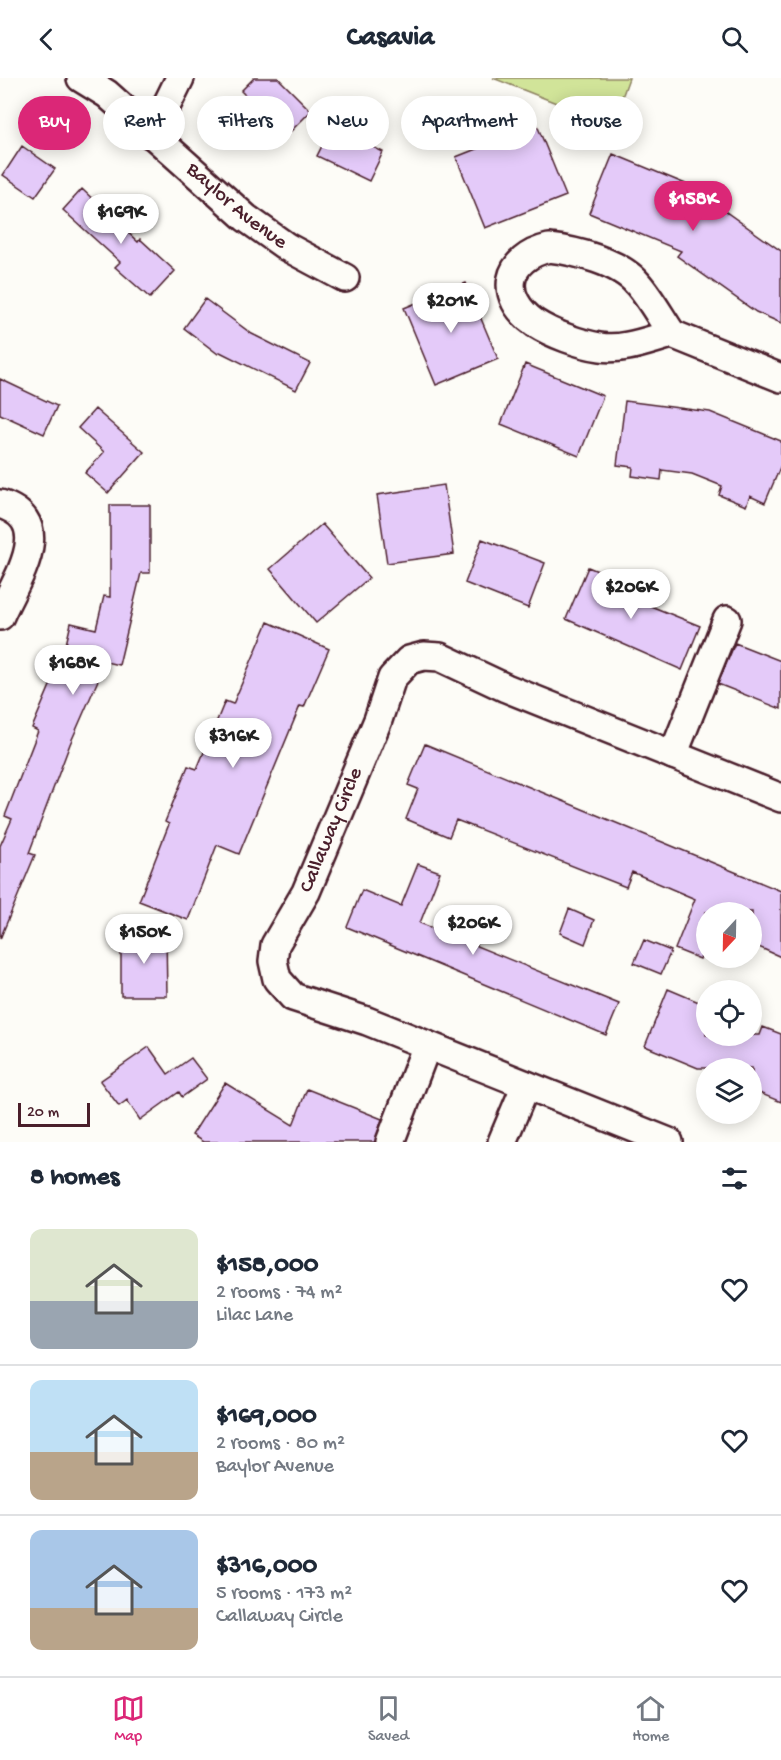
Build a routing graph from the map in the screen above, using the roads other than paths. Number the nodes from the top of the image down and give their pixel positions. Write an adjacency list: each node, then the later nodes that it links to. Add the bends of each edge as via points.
1 (81, 78): 3 (street, Baylor Avenue)
2 (180, 78): 4 (street)
3 (109, 96)
4 (171, 96)
5 (169, 150): 6 (street, Baylor Avenue, via 246,218 287,247)
6 (345, 279)
7 (672, 334): 7 (street, via 637,283 589,256 549,248 520,260 513,271 510,284 521,310 536,324 585,344 622,347); 8 (street)
8 (781, 378)
9 (0, 504): 10 (street, via 21,516 31,541 30,554)
10 (0, 616)
11 (727, 620): 12 (street)
12 (673, 755): 13 (street, Callaway Circle); 14 (street, Callaway Circle, via 440,657 424,656 401,666 392,678 306,892 275,945 273,961 278,979 293,998)
13 (781, 798)
14 (428, 1045): 15 (street, Callaway Circle); 17 (street)
15 (526, 1085): 16 (street, Callaway Circle); 18 (street)
16 (639, 1136): 19 (street, Callaway Circle)
17 (390, 1142)
18 (502, 1142)
19 (669, 1142)

